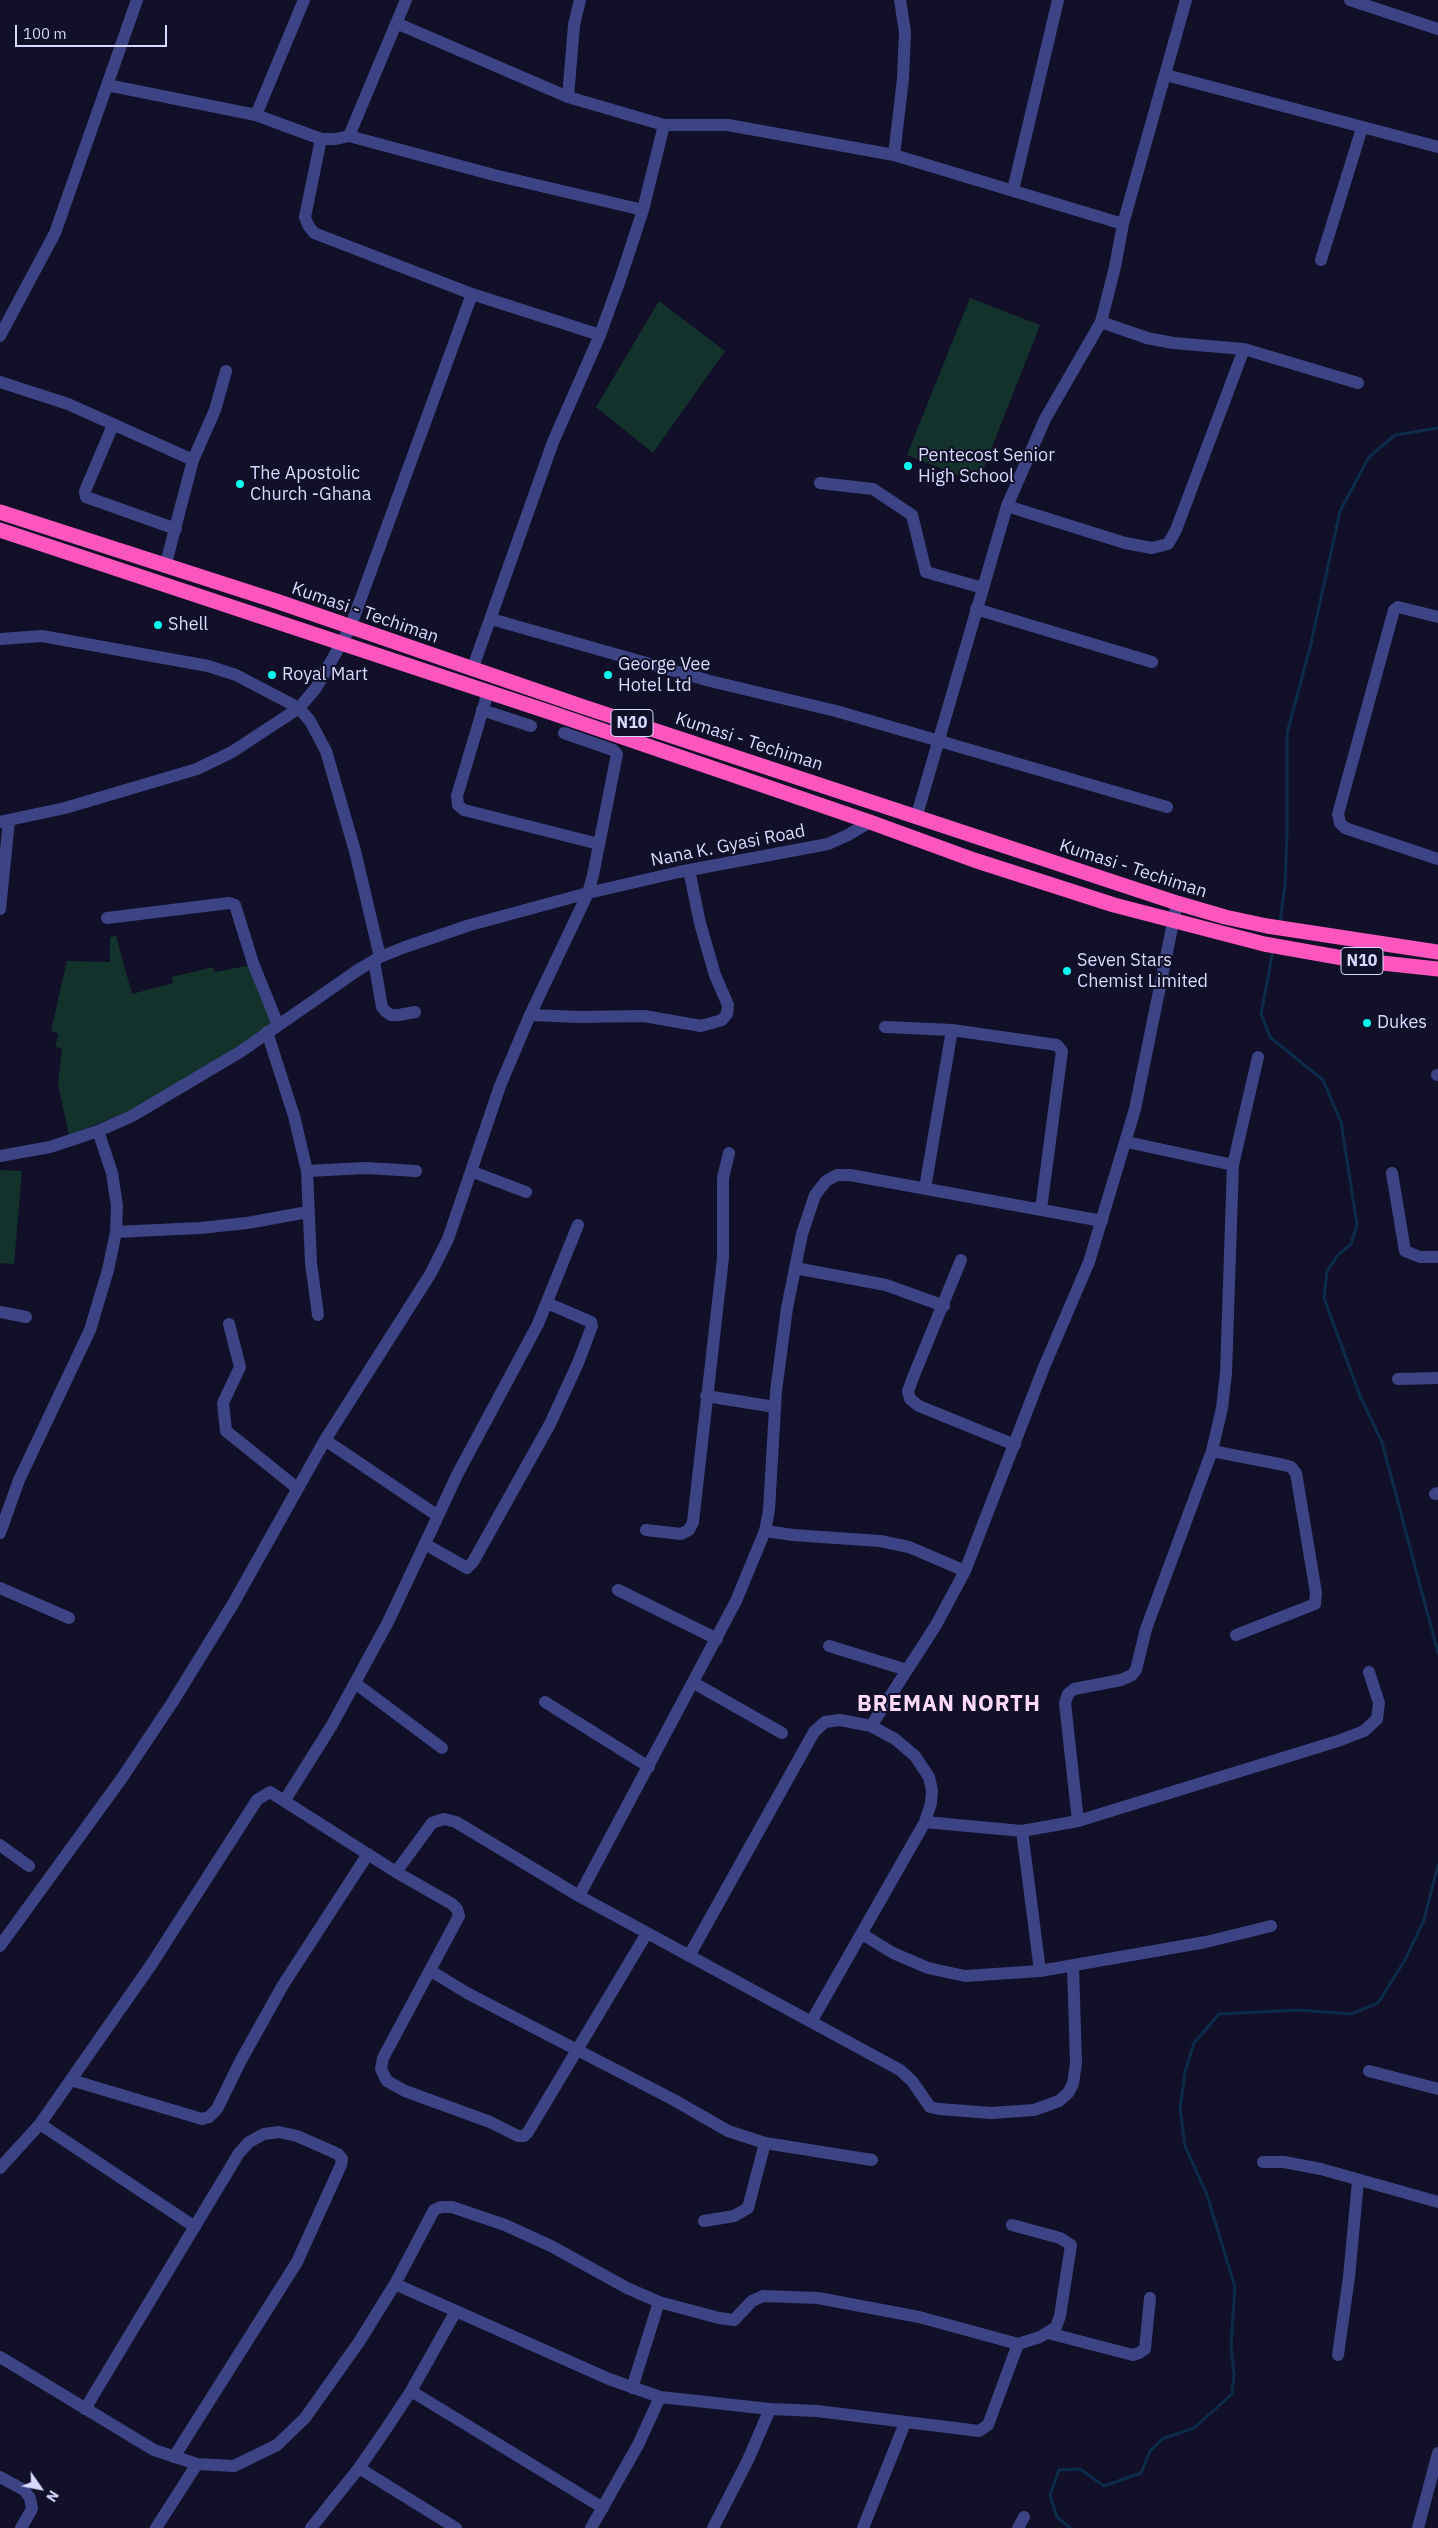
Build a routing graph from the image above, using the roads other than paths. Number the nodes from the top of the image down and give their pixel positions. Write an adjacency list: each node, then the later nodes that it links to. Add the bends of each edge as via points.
1 (136, 0): 12 (street)
2 (304, 0): 14 (street)
3 (406, 0): 9 (street)
4 (580, 0): 13 (street, via 574,25)
5 (900, 0): 20 (street, via 905,32)
6 (1058, 0): 21 (street)
7 (1186, 0): 11 (street)
8 (1350, 0): 10 (street)
9 (396, 24): 13 (street); 17 (street)
10 (1438, 29)
11 (1166, 75): 16 (street); 23 (street)
12 (107, 84): 14 (street); 28 (street, via 55,232)
13 (568, 96): 15 (street)
14 (256, 115): 18 (street)
15 (664, 125): 20 (street, via 728,125); 22 (street)
16 (1362, 128): 19 (street); 24 (street)
17 (349, 136): 18 (street); 22 (street)
18 (322, 139): 25 (street, via 305,217 314,233)
19 (1438, 147)
20 (894, 155): 21 (street)
21 (1013, 190): 23 (street)
22 (643, 210): 27 (street)
23 (1123, 224): 26 (street)
24 (1321, 260)
25 (472, 294): 27 (street); 45 (street)
26 (1101, 322): 29 (street, via 1147,338); 36 (street, via 1045,419)
27 (600, 335): 44 (street, via 553,442)
28 (0, 336)
29 (1244, 349): 32 (street); 36 (street, via 1168,544 1152,548 1126,543)
30 (226, 371): 34 (street, via 215,410)
31 (0, 382): 33 (street, via 68,404)
32 (1358, 383)
33 (113, 425): 34 (street); 38 (street, via 85,491 86,497)
34 (193, 460): 38 (street)
35 (820, 483): 41 (street, via 873,489 912,515 926,572)
36 (1007, 506): 41 (street)
37 (0, 512): 40 (highway, Kumasi - Techiman / N10)
38 (176, 529): 40 (street)
39 (0, 530): 47 (highway, N10)
40 (165, 567): 45 (highway, Kumasi - Techiman / N10)
41 (983, 588): 42 (street)
42 (976, 609): 48 (street); 55 (street)
43 (1438, 617): 61 (street, via 1398,607 1394,610 1338,814 1345,828)
44 (491, 619): 49 (street); 55 (street, via 710,681 836,711)
45 (350, 628): 47 (street); 49 (highway, Kumasi - Techiman / N10)
46 (0, 639): 51 (street, via 42,636 208,666 236,674)
47 (342, 644): 50 (highway, N10); 51 (street, via 316,688)
48 (1152, 662)
49 (472, 670): 57 (highway, Kumasi - Techiman / N10)
50 (488, 692): 52 (street); 59 (highway, N10)
51 (299, 708): 58 (street, via 232,752 197,769); 69 (street, via 326,751 355,851)
52 (482, 710): 53 (street); 60 (street, via 457,796 458,805 476,814)
53 (531, 726)
54 (564, 733): 60 (street, via 617,754)
55 (937, 742): 56 (street); 57 (street)
56 (1167, 807)
57 (916, 818): 64 (highway, Kumasi - Techiman / N10)
58 (5, 822): 65 (street)
59 (870, 822): 62 (street, Nana K. Gyasi Road, via 828,844); 67 (highway, N10, via 974,860)
60 (599, 844): 63 (street)
61 (1438, 859)
62 (689, 870): 63 (street, Nana K. Gyasi Road); 72 (street, via 700,924 728,1005 722,1020 702,1026 644,1016 582,1018)
63 (588, 893): 69 (street, Nana K. Gyasi Road, via 445,933); 72 (street)
64 (1177, 903): 67 (street); 68 (highway, Kumasi - Techiman / N10, via 1267,926)
65 (0, 909)
66 (106, 918): 74 (street, via 234,905)
67 (1172, 921): 70 (highway, N10, via 1286,948 1354,960); 78 (street)
68 (1438, 952)
69 (377, 959): 71 (street, via 382,1006 391,1015); 74 (street, Nana K. Gyasi Road)
70 (1438, 969)
71 (415, 1012)
72 (530, 1014): 84 (street, via 500,1086)
73 (885, 1027): 75 (street)
74 (273, 1029): 77 (street, Nana K. Gyasi Road, via 132,1116); 82 (street)
75 (952, 1030): 86 (street); 88 (street, via 1050,1042 1062,1051)
76 (1258, 1056): 81 (street)
77 (98, 1131): 80 (street, Nana K. Gyasi Road, via 50,1147); 92 (street, via 112,1173 118,1206)
78 (1127, 1142): 81 (street); 90 (street)
79 (729, 1152): 104 (street, via 723,1178 723,1258)
80 (0, 1156)
81 (1234, 1165): 108 (street, via 1226,1374)
82 (307, 1171): 83 (street, via 361,1168); 89 (street)
83 (416, 1171)
84 (473, 1172): 87 (street); 106 (street, via 448,1239 431,1273)
85 (1392, 1173): 93 (street, via 1405,1251 1420,1257)
86 (925, 1188): 88 (street); 95 (street, via 850,1175 837,1175 826,1180 815,1194)
87 (526, 1192)
88 (1041, 1209): 90 (street)
89 (308, 1212): 92 (street, via 210,1227); 99 (street)
90 (1102, 1221): 107 (street, via 1083,1278 1044,1367)
91 (578, 1225): 96 (street)
92 (116, 1232): 113 (street, via 90,1330 22,1472)
93 (1438, 1256)
94 (961, 1260): 97 (street)
95 (795, 1268): 97 (street, via 877,1283); 105 (street)
96 (547, 1303): 110 (street); 114 (street, via 591,1322 592,1326 550,1424 467,1568)
97 (944, 1306): 107 (street, via 908,1391 910,1399 919,1406)
98 (0, 1312): 100 (street)
99 (318, 1315)
100 (26, 1317)
101 (229, 1324): 109 (street, via 240,1367 223,1404 226,1431)
102 (1398, 1378): 103 (street)
103 (1438, 1378)
104 (706, 1396): 105 (street); 111 (street, via 693,1522 689,1530 681,1534)
105 (775, 1407): 112 (street)
106 (325, 1440): 109 (street); 110 (street)
107 (1015, 1446): 115 (street)
108 (1212, 1451): 119 (street, via 1284,1465 1296,1472 1316,1594 1315,1604); 132 (street, via 1144,1636 1136,1670 1121,1680 1074,1689 1068,1694 1065,1703)
109 (297, 1488): 143 (street, via 233,1604 172,1703 122,1778)
110 (438, 1516): 114 (street)
111 (646, 1530)
112 (765, 1531): 115 (street, via 880,1541 925,1553); 120 (street)
113 (0, 1533)
114 (426, 1544): 124 (street)
115 (964, 1571): 122 (street, via 936,1625)
116 (0, 1588): 118 (street)
117 (618, 1590): 120 (street)
118 (69, 1618)
119 (1236, 1635)
120 (717, 1639): 125 (street)
121 (829, 1646): 122 (street)
122 (907, 1670): 127 (street)
123 (1369, 1672): 132 (street, via 1379,1712 1372,1726 1364,1731)
124 (355, 1683): 129 (street); 131 (street)
125 (694, 1683): 128 (street); 130 (street)
126 (545, 1702): 130 (street)
127 (871, 1726): 133 (street, via 895,1739 915,1756 928,1776 932,1790); 144 (street, via 840,1720 825,1722 814,1732)
128 (782, 1733)
129 (442, 1748)
130 (649, 1767): 139 (street)
131 (285, 1800): 136 (street); 151 (street, via 270,1792 257,1800 151,1965)
132 (1078, 1821): 134 (street)
133 (925, 1822): 134 (street); 142 (street)
134 (1022, 1831): 147 (street)
135 (0, 1845): 137 (street)
136 (368, 1854): 138 (street); 151 (street, via 283,1985 217,2108 209,2117 202,2119)
137 (29, 1866)
138 (396, 1872): 139 (street, via 432,1823 444,1819 456,1822); 146 (street, via 458,1909 459,1916)
139 (579, 1896): 141 (street)
140 (1270, 1926): 145 (street, via 1206,1942)
141 (647, 1933): 144 (street); 149 (street)
142 (862, 1934): 147 (street, via 893,1953 928,1968 965,1976); 148 (street)
143 (0, 1946)
144 (689, 1956): 148 (street)
145 (1073, 1966): 147 (street); 148 (street, via 1076,2063 1073,2084 1059,2101 1034,2110 991,2113 930,2107 900,2070)
146 (431, 1971): 149 (street); 149 (street, via 383,2058 381,2069 387,2081 399,2088 524,2136)
147 (1040, 1971)
148 (811, 2022)
149 (577, 2049): 154 (street, via 728,2131)
150 (1368, 2071): 152 (street)
151 (71, 2080): 153 (street)
152 (1438, 2089)
153 (40, 2124): 157 (street); 162 (street)
154 (765, 2143): 155 (street); 160 (street, via 748,2208 734,2216)
155 (872, 2160)
156 (1263, 2162): 158 (street, via 1284,2162)
157 (0, 2168)
158 (1358, 2181): 159 (street); 169 (street)
159 (1438, 2202)
160 (704, 2221)
161 (1012, 2225): 167 (street, via 1072,2244 1060,2316 1056,2327)
162 (195, 2227): 174 (street); 178 (street, via 239,2153 249,2142 264,2134 279,2132 297,2136 338,2154 342,2159 297,2262)
163 (395, 2284): 165 (street, via 434,2210 442,2206 504,2225); 166 (street); 179 (street, via 329,2386 305,2418 277,2445 234,2466)
164 (1150, 2298): 167 (street, via 1145,2349 1139,2353)
165 (659, 2302): 168 (street, via 731,2320 737,2318 752,2301 763,2296 818,2298 920,2317); 171 (street)
166 (456, 2311): 171 (street); 172 (street)
167 (1048, 2333): 168 (street)
168 (1018, 2344): 176 (street, via 988,2425 984,2428 979,2431)
169 (1338, 2355)
170 (0, 2357): 174 (street)
171 (632, 2388): 173 (street)
172 (411, 2391): 180 (street); 182 (street)
173 (660, 2397): 175 (street); 182 (street)
174 (85, 2409): 178 (street, via 154,2450)
175 (770, 2409): 176 (street, via 816,2411); 188 (street)
176 (905, 2423): 189 (street)
177 (1438, 2453): 190 (street)
178 (174, 2457): 179 (street)
179 (197, 2464): 184 (street)
180 (359, 2468): 185 (street); 186 (street)
181 (0, 2477): 183 (street, via 24,2490 30,2498 32,2510)
182 (603, 2508): 187 (street)
183 (21, 2528)
184 (156, 2528)
185 (311, 2528)
186 (456, 2528)
187 (591, 2528)
188 (713, 2528)
189 (863, 2528)
190 (1418, 2528)

